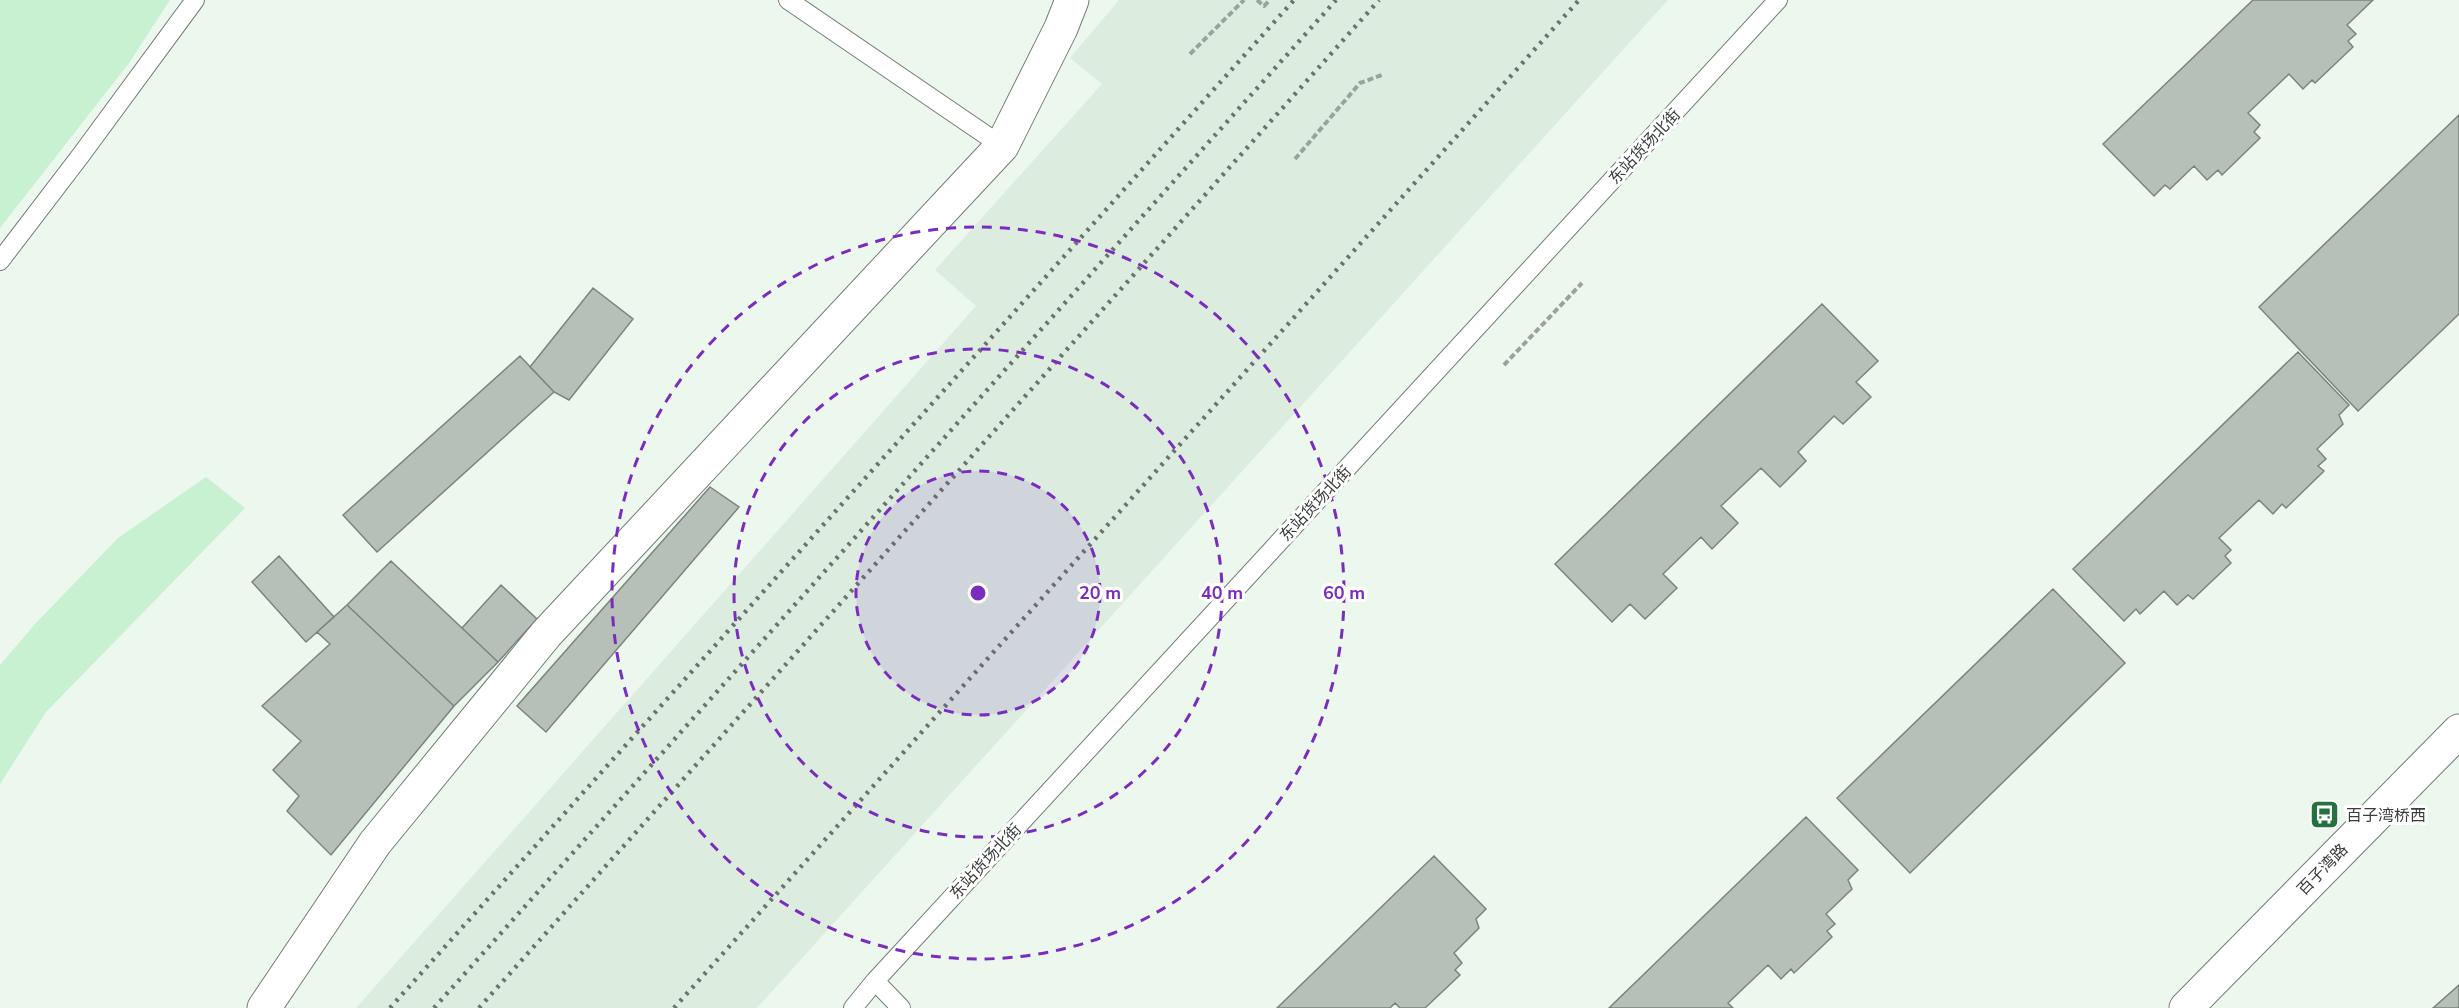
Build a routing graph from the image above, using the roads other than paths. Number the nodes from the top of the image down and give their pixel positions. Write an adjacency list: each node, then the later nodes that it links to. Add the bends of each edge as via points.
1 (195, 0): 6 (lane)
2 (788, 0): 5 (lane)
3 (1072, 0): 5 (street)
4 (1778, 0): 8 (lane, 东站货场北街)
5 (1002, 146): 9 (street, via 547,633 375,843)
6 (0, 261)
7 (2459, 731): 12 (street, 百子湾路)
8 (874, 981): 10 (lane, 东站货场北街); 11 (lane)
9 (264, 1008)
10 (853, 1008)
11 (901, 1008)
12 (2186, 1008)

